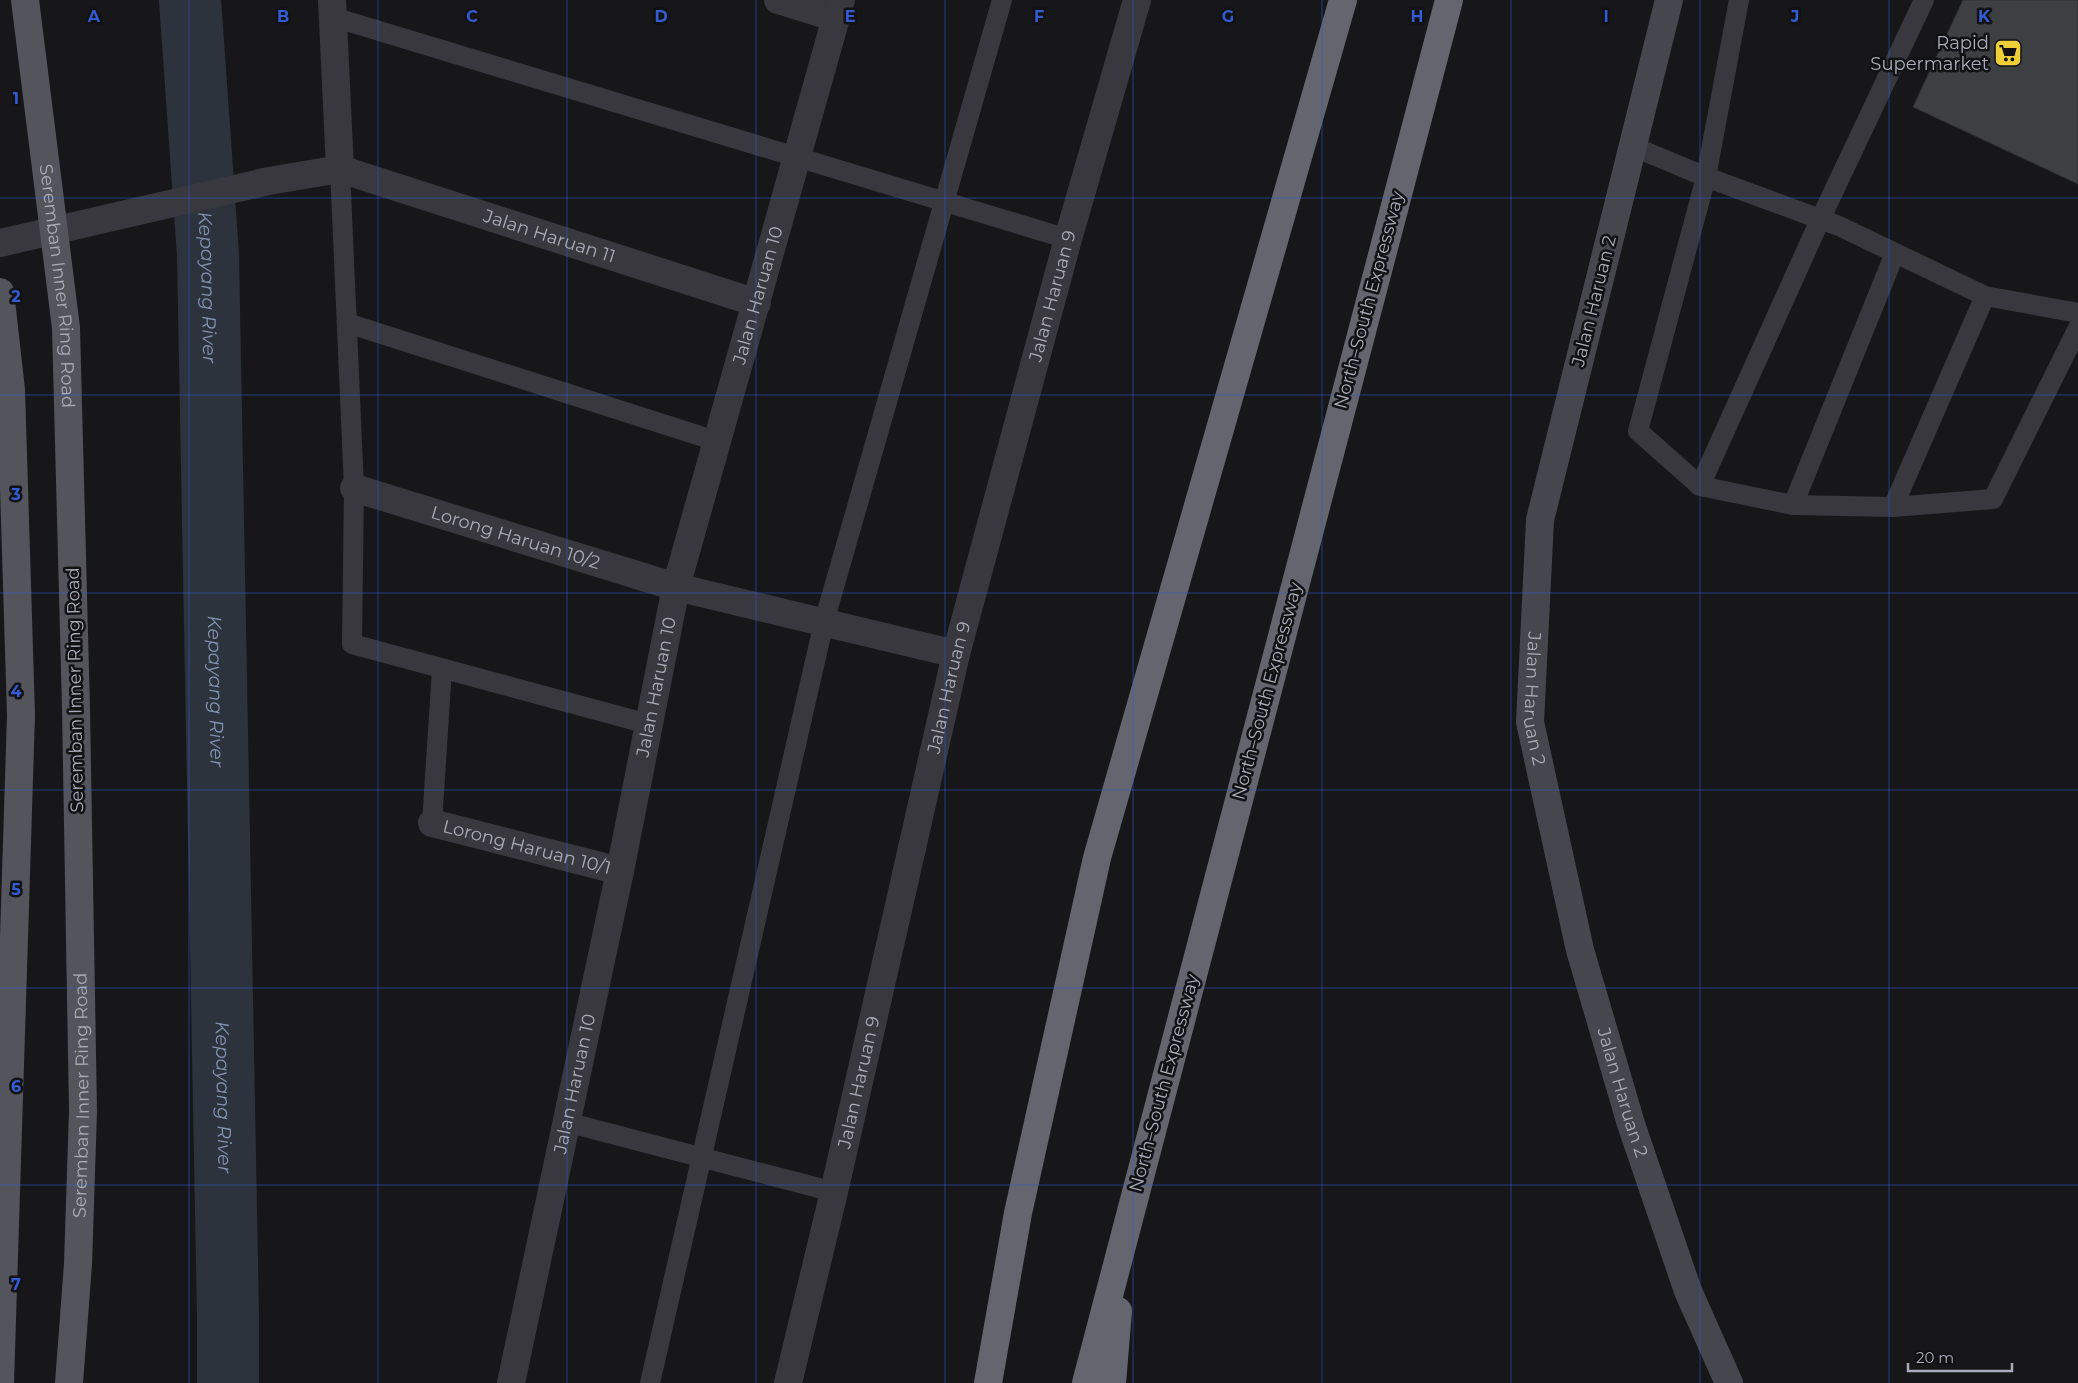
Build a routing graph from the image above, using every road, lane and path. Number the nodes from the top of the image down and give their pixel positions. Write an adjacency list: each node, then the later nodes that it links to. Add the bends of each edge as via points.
1 (25, 0): 44 (main road, Seremban Inner Ring Road, bridge, via 66,328 83,1112 78,1264)
2 (778, 0): 11 (street)
3 (1002, 0): 16 (lane)
4 (1137, 0): 18 (street, Jalan Haruan 9)
5 (1343, 0): 48 (highway, via 1097,858 1018,1213)
6 (1449, 0): 42 (highway, North–South Expressway)
7 (1669, 0): 12 (main road, Jalan Haruan 2)
8 (1739, 0): 15 (lane)
9 (1924, 0): 17 (lane)
10 (332, 9): 13 (lane); 14 (street)
11 (838, 9): 13 (street, Jalan Haruan 10)
12 (1632, 146): 15 (lane); 51 (main road, Jalan Haruan 2, via 1540,520 1530,722 1580,950 1631,1124 1688,1291)
13 (795, 157): 16 (lane); 23 (street, Jalan Haruan 10)
14 (340, 169): 19 (street, via 269,181); 23 (street, Jalan Haruan 11); 25 (lane)
15 (1706, 177): 17 (lane); 28 (lane, via 1638,431)
16 (944, 202): 18 (lane); 33 (lane)
17 (1820, 220): 20 (lane); 28 (lane)
18 (1068, 239): 34 (street, Jalan Haruan 9)
19 (0, 243)
20 (1895, 253): 22 (lane); 30 (lane)
21 (0, 292): 43 (main road, via 11,390 21,715)
22 (1985, 296): 24 (lane); 31 (lane)
23 (757, 303): 27 (street, Jalan Haruan 10)
24 (2078, 313)
25 (347, 323): 27 (lane); 29 (lane)
26 (2078, 328): 31 (lane, via 1994,499)
27 (716, 441): 32 (street, Jalan Haruan 10)
28 (1700, 486): 30 (lane)
29 (354, 488): 32 (street, Lorong Haruan 10/2); 35 (lane, via 352,644)
30 (1793, 505): 31 (lane)
31 (1893, 507)
32 (676, 587): 33 (street, Lorong Haruan 10/2); 36 (street, Jalan Haruan 10)
33 (824, 622): 34 (street, Lorong Haruan 10/2); 40 (lane)
34 (956, 654): 41 (street, Jalan Haruan 9)
35 (442, 669): 36 (lane); 37 (lane)
36 (648, 724): 38 (street, Jalan Haruan 10)
37 (432, 824): 38 (street, Lorong Haruan 10/1)
38 (620, 871): 39 (street, Jalan Haruan 10)
39 (566, 1122): 40 (lane); 45 (street, Jalan Haruan 10)
40 (701, 1159): 41 (lane); 46 (lane)
41 (834, 1192): 47 (street, Jalan Haruan 9)
42 (1125, 1234): 49 (highway, North–South Expressway); 50 (highway)
43 (0, 1383)
44 (69, 1383)
45 (511, 1383)
46 (650, 1383)
47 (788, 1383)
48 (988, 1383)
49 (1086, 1383)
50 (1112, 1383)
51 (1728, 1383)

